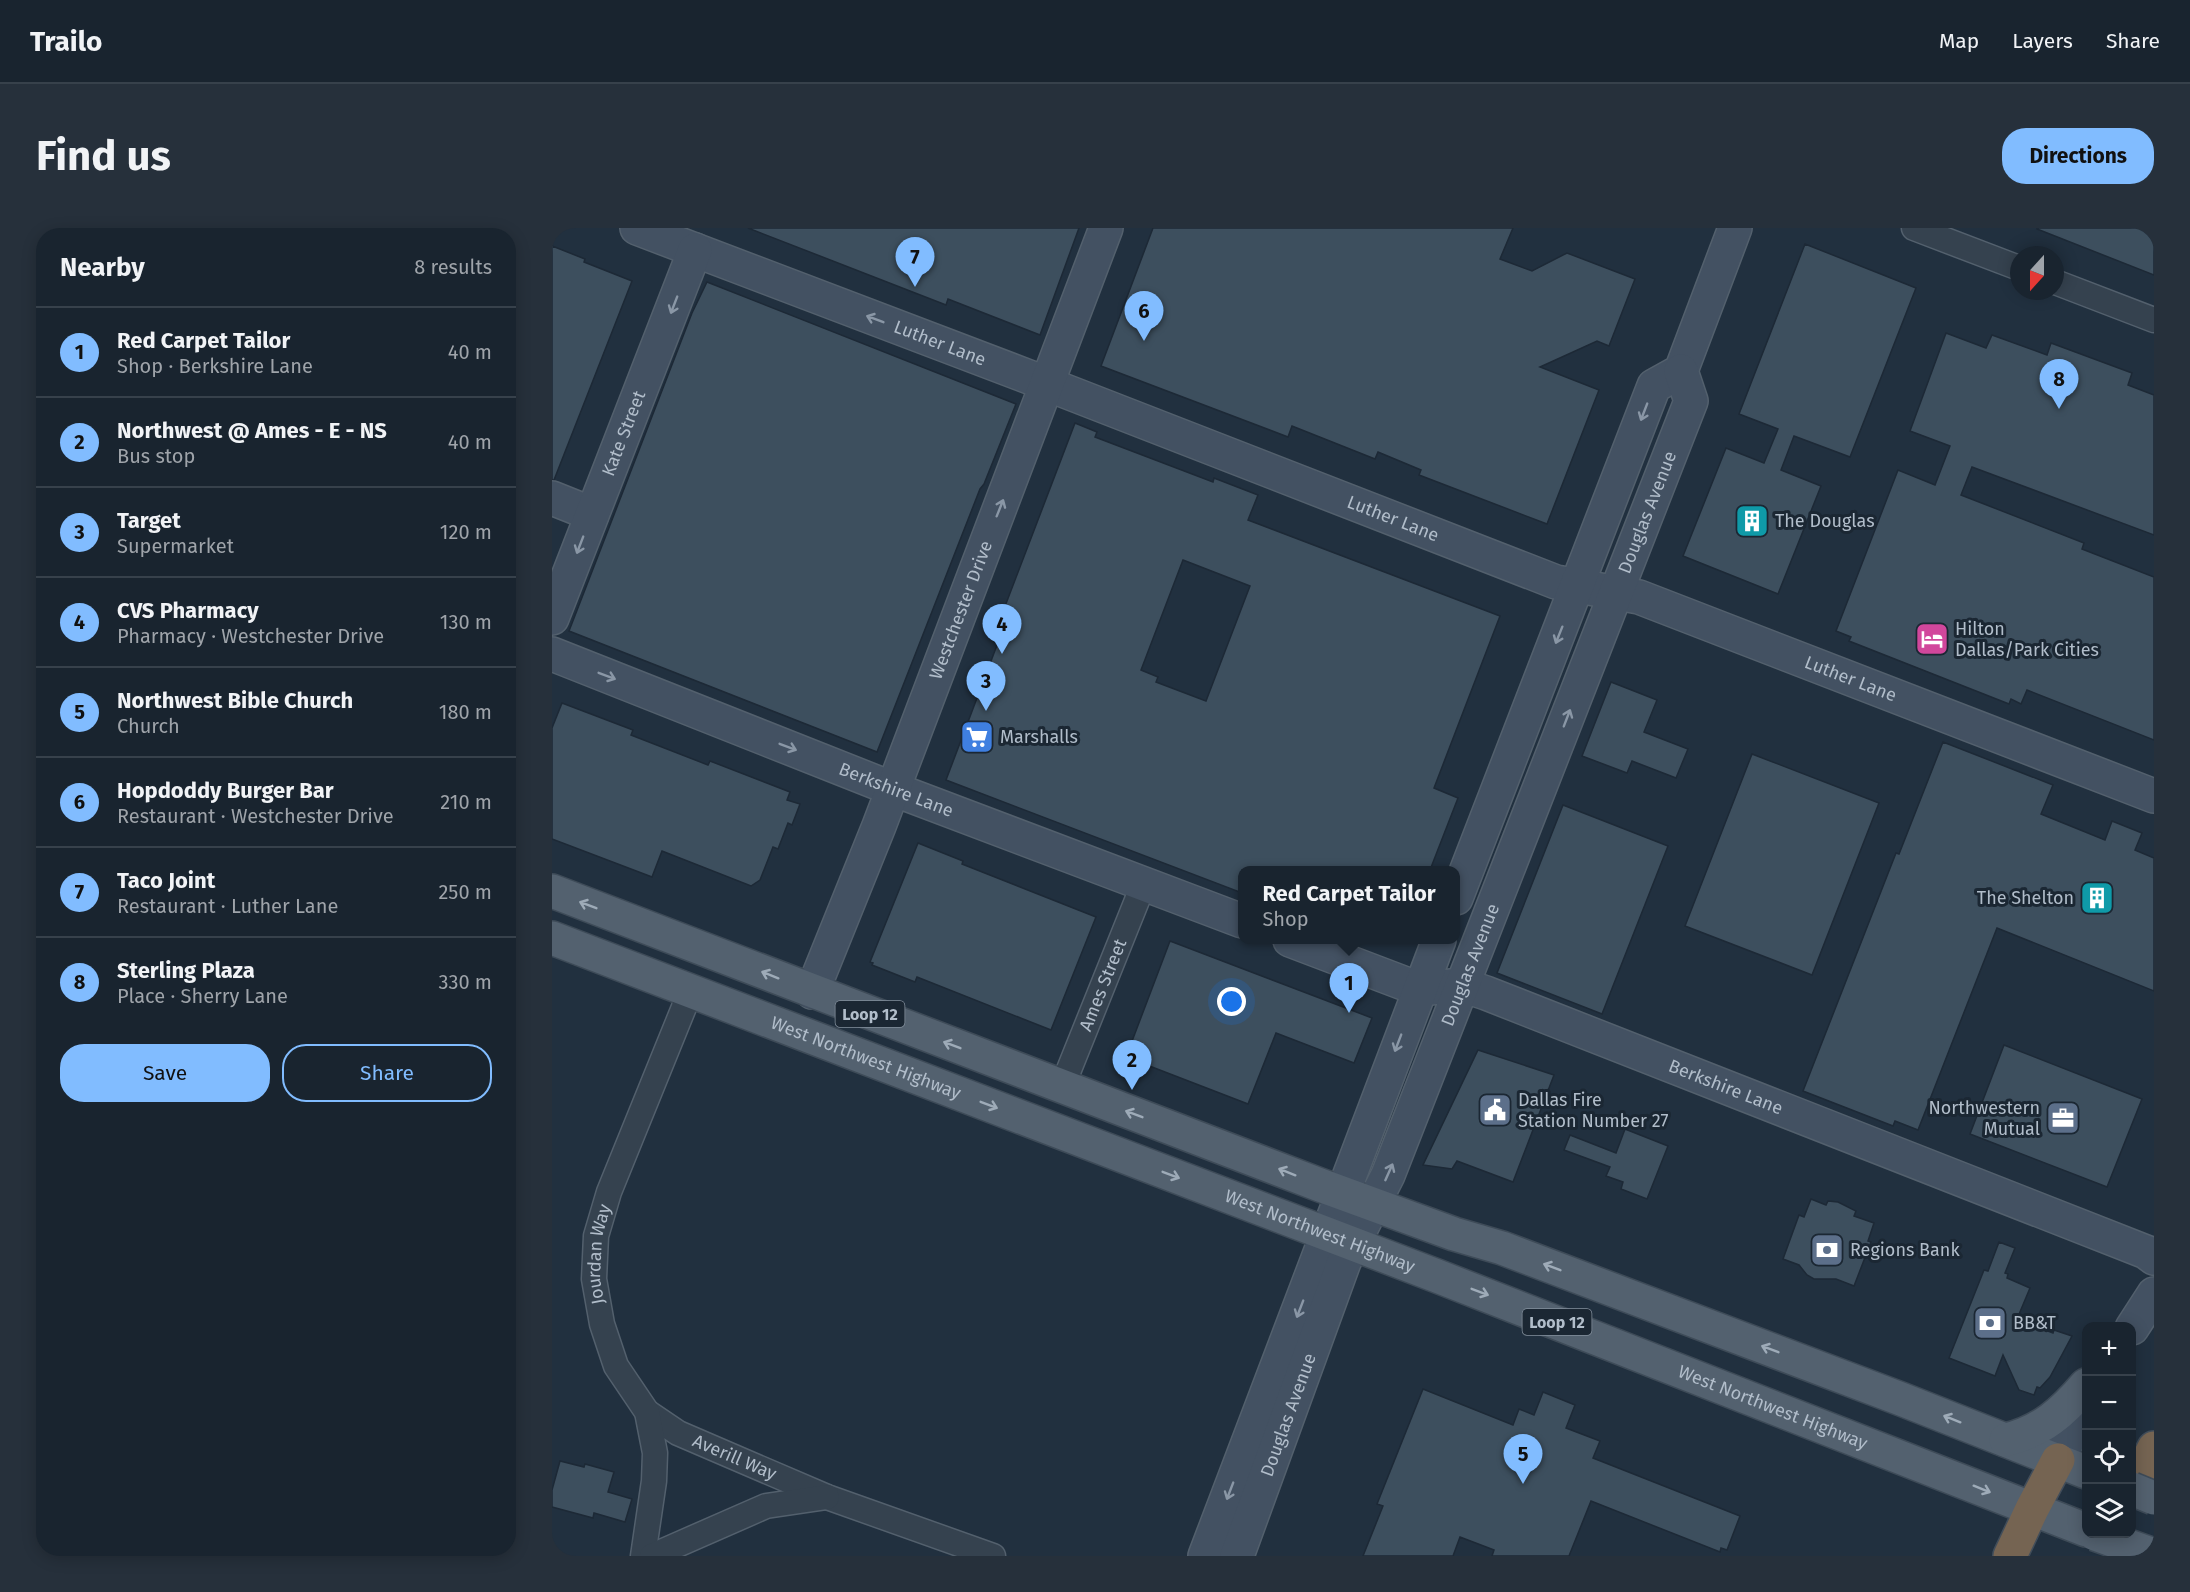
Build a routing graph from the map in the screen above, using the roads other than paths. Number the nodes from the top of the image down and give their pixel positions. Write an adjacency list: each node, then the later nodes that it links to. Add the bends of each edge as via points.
1 (1106, 228): 10 (street, Westchester Drive)
2 (1735, 228): 9 (street)
3 (1914, 228): 6 (street)
4 (651, 231): 5 (street, Luther Lane)
5 (695, 250): 10 (street, Luther Lane, one-way to 5); 12 (street, Kate Street, one-way to 12)
6 (2010, 265)
7 (2064, 285): 8 (street)
8 (2154, 320)
9 (1681, 371): 13 (street, Douglas Avenue, one-way to 13, via 1654,387); 14 (street, Douglas Avenue, via 1691,400)
10 (1047, 384): 13 (street, Luther Lane, via 1556,582); 17 (street, Westchester Drive, one-way to 10)
11 (552, 498): 12 (street)
12 (592, 514): 15 (street, Kate Street, one-way to 15)
13 (1578, 586): 14 (street, Luther Lane); 18 (street, Douglas Avenue, one-way to 18)
14 (1617, 593): 19 (street, Luther Lane, via 1639,597 1722,628); 20 (street, Douglas Avenue, one-way to 14)
15 (552, 618)
16 (552, 654): 17 (street, Berkshire Lane, one-way to 17)
17 (893, 789): 23 (street, Berkshire Lane); 34 (street, Westchester Drive)
18 (1497, 792): 20 (street); 21 (street, Douglas Avenue)
19 (2154, 796)
20 (1533, 806): 22 (street, Douglas Avenue)
21 (1479, 839): 22 (street); 24 (street, Douglas Avenue)
22 (1514, 853): 31 (street, Douglas Avenue)
23 (1144, 883): 26 (street, Berkshire Lane); 35 (street, Ames Street)
24 (1460, 886)
25 (552, 891): 34 (main road, Loop 12, one-way to 25)
26 (1238, 919)
27 (552, 938): 30 (main road, West Northwest Highway / Loop 12)
28 (1303, 944): 32 (street, Berkshire Lane)
29 (1437, 944): 32 (street, Douglas Avenue)
30 (586, 951): 33 (main road, West Northwest Highway / Loop 12); 34 (main road, via 628,945 778,1002 788,1003)
31 (1462, 985): 32 (street, Berkshire Lane); 37 (street, Douglas Avenue, one-way to 31); 40 (street, Berkshire Lane)
32 (1419, 989): 36 (street, Douglas Avenue, one-way to 36)
33 (691, 990): 39 (main road, West Northwest Highway / Loop 12, one-way to 39); 45 (street, Jourdan Way, via 609,1192 596,1236 594,1279 602,1324 616,1366)
34 (812, 992): 35 (main road, Loop 12, one-way to 34)
35 (1062, 1087): 36 (main road, Loop 12, one-way to 35)
36 (1341, 1192): 37 (main road, Loop 12); 39 (street, Douglas Avenue)
37 (1373, 1204): 38 (main road, Loop 12); 39 (street, Douglas Avenue)
38 (1454, 1234): 41 (main road); 47 (main road, Loop 12, one-way to 38, via 1502,1248)
39 (1340, 1239): 41 (main road, West Northwest Highway / Loop 12); 63 (street, Douglas Avenue, one-way to 63); 64 (street, Douglas Avenue, via 1340,1272)
40 (2154, 1258)
41 (1437, 1276): 54 (main road, West Northwest Highway / Loop 12, one-way to 54)
42 (2154, 1294): 43 (street)
43 (2136, 1322)
44 (2082, 1390): 47 (main road, via 2062,1413 2023,1436)
45 (647, 1412): 52 (street, Averill Way, via 678,1433); 60 (street, Jourdan Way, via 655,1453)
46 (2082, 1425): 49 (street)
47 (2006, 1440): 49 (main road, Loop 12)
48 (2154, 1448): 50 (highway)
49 (2074, 1467): 54 (highway)
50 (2135, 1484)
51 (2136, 1491): 53 (main road, bridge)
52 (826, 1497): 61 (street, Averill Way, via 766,1506); 62 (street, Averill Way)
53 (2154, 1498)
54 (2041, 1513): 55 (main road, West Northwest Highway / Loop 12); 65 (highway)
55 (2082, 1528)
56 (2154, 1537): 67 (highway)
57 (2107, 1538): 66 (highway)
58 (2108, 1538): 59 (main road, bridge)
59 (2154, 1555)
60 (643, 1556)
61 (652, 1556)
62 (993, 1556)
63 (1205, 1556)
64 (1237, 1556)
65 (2010, 1556)
66 (2098, 1556)
67 (2144, 1556)

